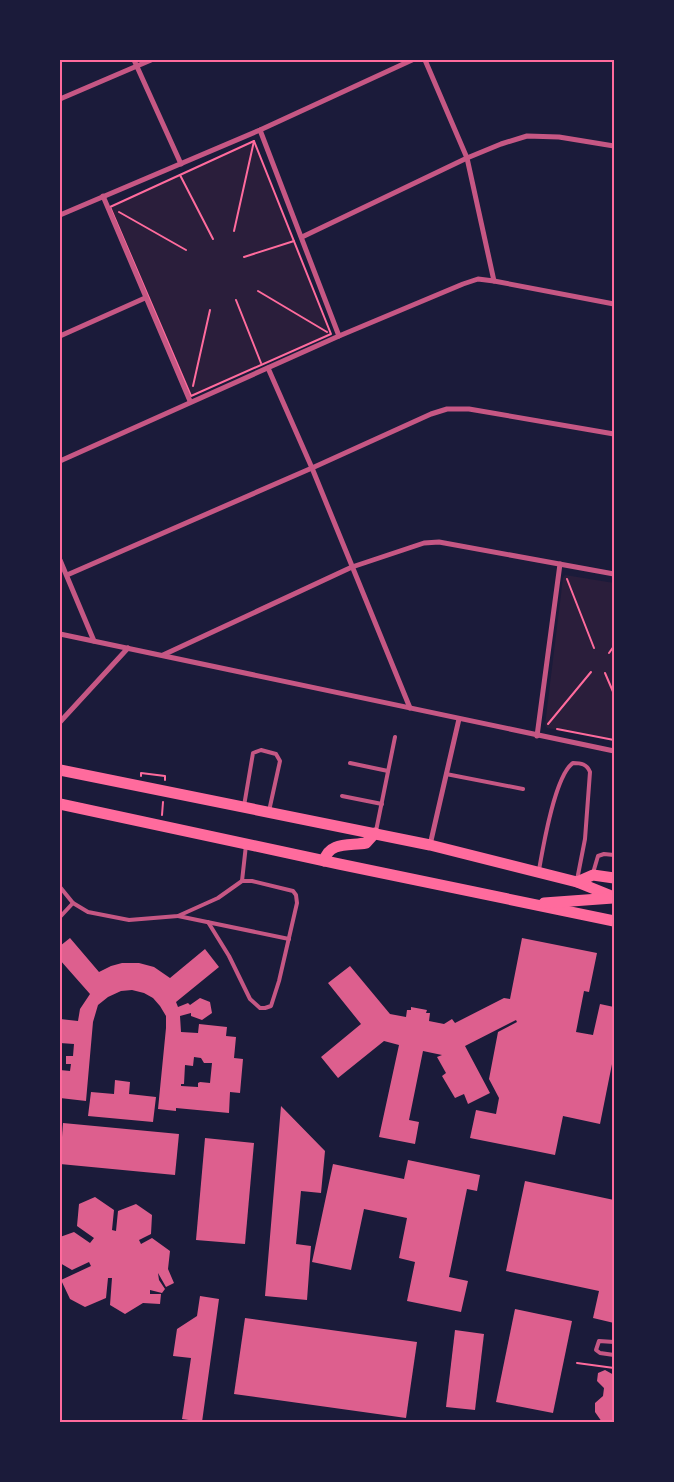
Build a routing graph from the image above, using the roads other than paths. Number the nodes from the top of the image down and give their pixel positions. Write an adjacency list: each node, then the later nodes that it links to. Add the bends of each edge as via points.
1 (134, 60): 5 (street)
2 (151, 60): 5 (street)
3 (412, 60): 7 (street)
4 (425, 60): 9 (street)
5 (137, 66): 6 (street); 10 (street)
6 (60, 99)
7 (260, 130): 10 (street); 13 (street)
8 (614, 146): 9 (street, via 559,137 527,136)
9 (467, 158): 13 (street); 14 (street)
10 (181, 164): 11 (street)
11 (104, 196): 12 (street); 15 (street)
12 (60, 215)
13 (302, 237): 18 (street)
14 (494, 281): 16 (street); 18 (street, via 478,280 463,284)
15 (146, 298): 17 (street); 20 (street)
16 (614, 304)
17 (60, 336)
18 (338, 336): 19 (street)
19 (268, 368): 20 (street); 23 (street)
20 (190, 399): 22 (street)
21 (614, 434): 23 (street, via 469,409 448,409 430,414)
22 (60, 461)
23 (312, 468): 26 (street); 28 (street)
24 (60, 560): 28 (street)
25 (560, 564): 26 (street, via 440,542 424,543); 27 (street); 36 (street)
26 (352, 567): 32 (street); 33 (street)
27 (614, 574)
28 (67, 575): 30 (street)
29 (60, 634): 30 (street)
30 (94, 641): 31 (street)
31 (128, 648): 32 (street); 35 (street)
32 (163, 655): 33 (street)
33 (410, 708): 34 (street)
34 (459, 719): 36 (street); 42 (street)
35 (60, 722)
36 (537, 736): 38 (street)
37 (395, 737): 41 (lane)
38 (614, 751)
39 (350, 763): 41 (lane)
40 (60, 770): 47 (main road)
41 (388, 771): 46 (lane)
42 (446, 774): 43 (lane); 51 (street)
43 (523, 789)
44 (342, 796): 46 (lane)
45 (60, 804): 50 (main road)
46 (382, 804): 49 (lane)
47 (244, 806): 48 (main road); 48 (lane, via 253,753 261,750 276,754 280,761)
48 (269, 811): 49 (main road)
49 (375, 834): 51 (main road); 53 (main road, via 366,843 332,848)
50 (246, 843): 53 (main road); 57 (lane)
51 (430, 845): 54 (main road)
52 (614, 855): 55 (lane, via 598,856)
53 (324, 861): 62 (main road)
54 (538, 872): 58 (main road); 58 (lane, via 548,819 565,770 572,763 584,764 590,772 590,780)
55 (592, 875): 56 (main road); 58 (main road)
56 (614, 878)
57 (242, 881): 63 (lane, via 218,898); 67 (lane, via 293,891 298,898)
58 (577, 882): 60 (main road)
59 (60, 887): 61 (lane)
60 (614, 897): 62 (main road)
61 (73, 903): 63 (lane, via 88,912 129,920); 64 (lane)
62 (532, 904): 65 (main road)
63 (178, 916): 66 (lane)
64 (60, 917)
65 (614, 921)
66 (208, 922): 67 (lane); 67 (lane, via 250,999 260,1008 273,1003)
67 (288, 939)
68 (614, 1342): 69 (lane, via 599,1341 596,1350)
69 (614, 1355)

